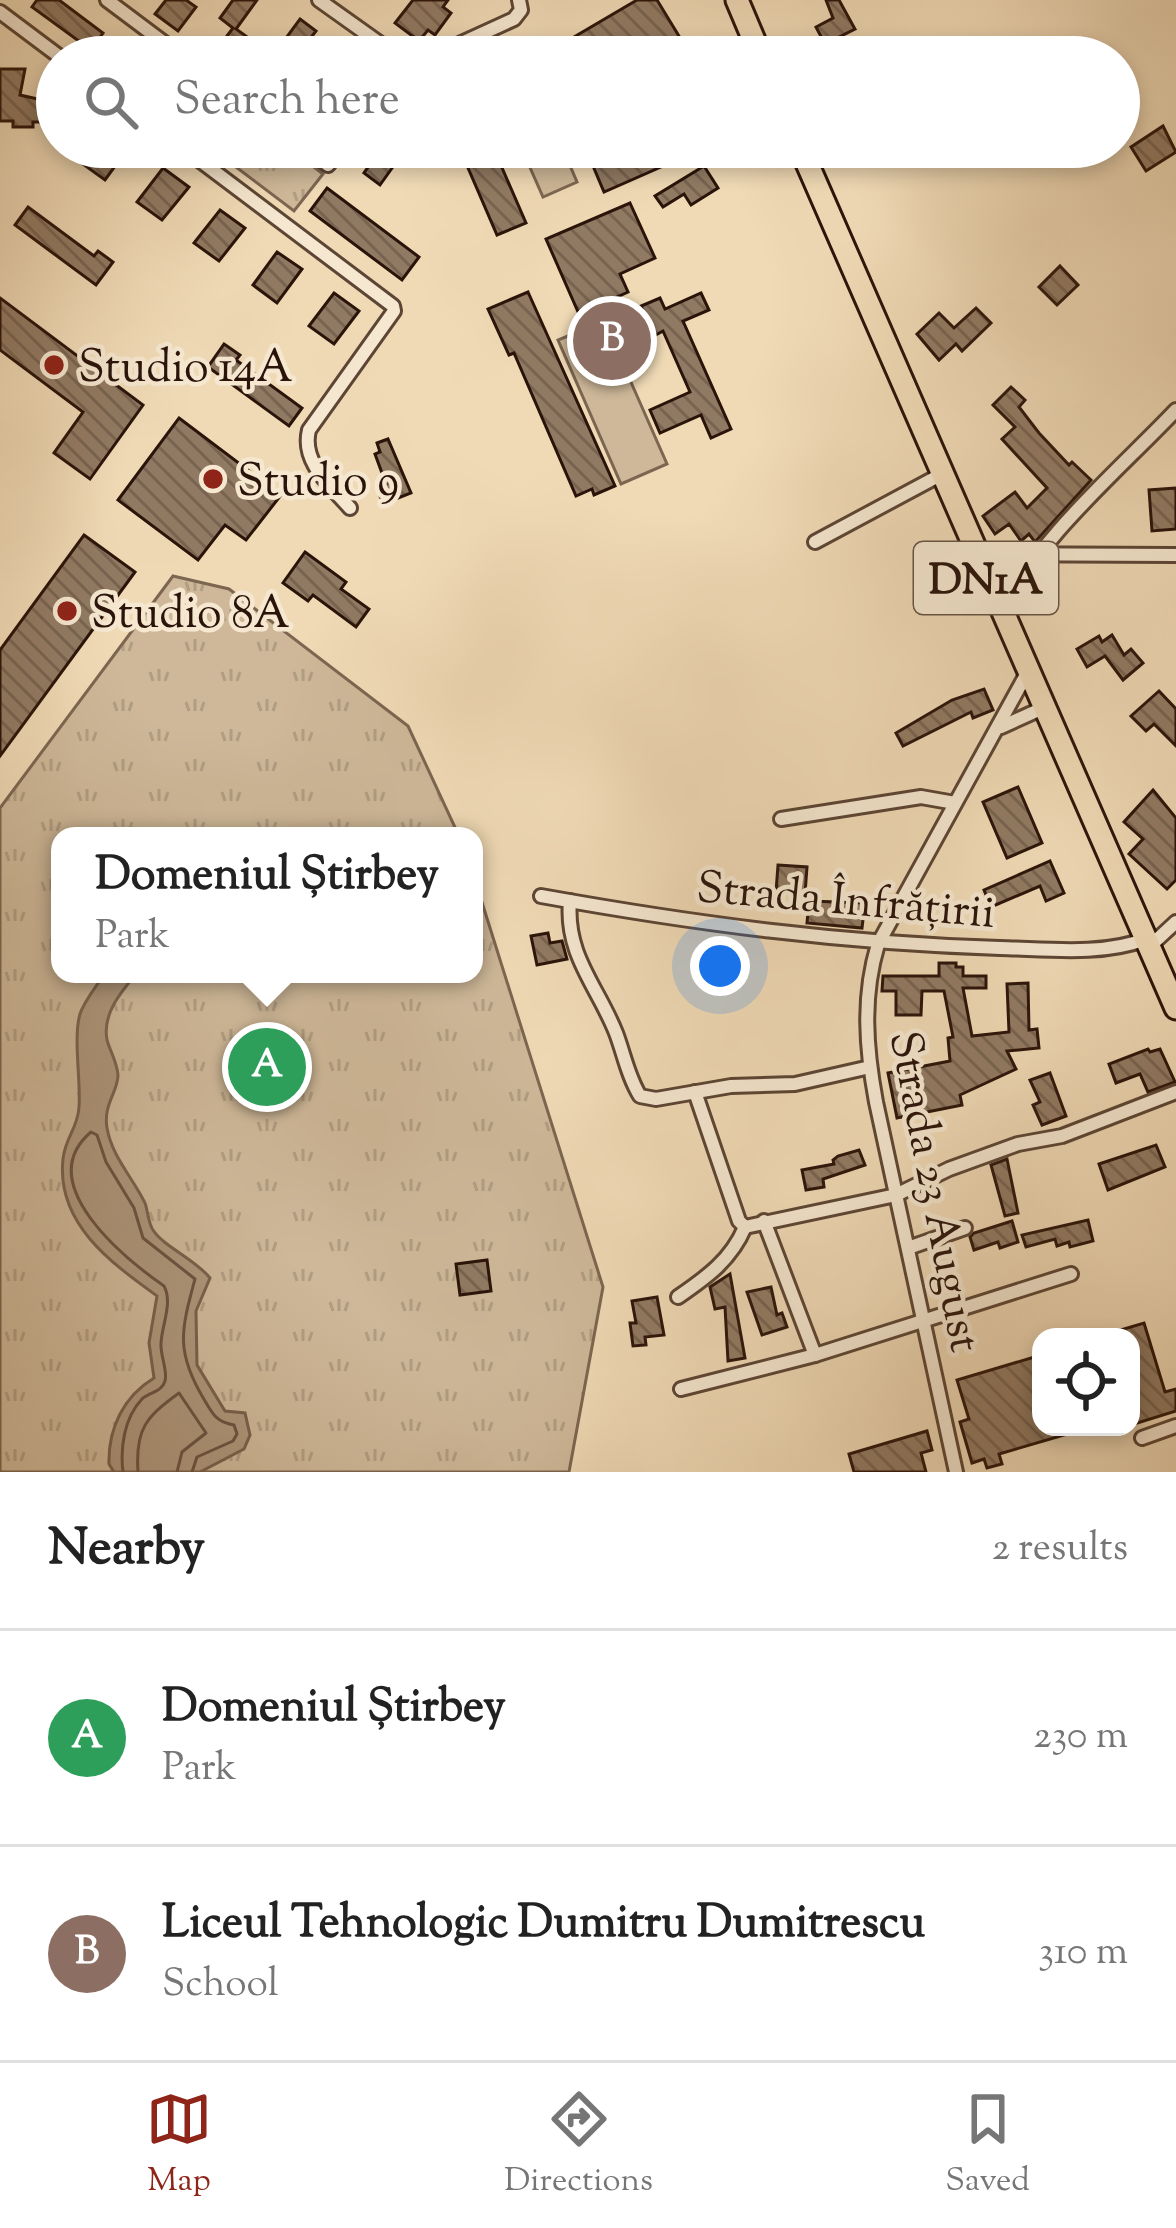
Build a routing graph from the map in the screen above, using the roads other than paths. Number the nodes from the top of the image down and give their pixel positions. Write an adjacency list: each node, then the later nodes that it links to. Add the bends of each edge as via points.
1 (106, 0): 6 (street)
2 (319, 0): 7 (street)
3 (519, 0): 8 (street, via 514,19)
4 (737, 0): 9 (main road)
5 (0, 12): 10 (street)
6 (155, 36)
7 (370, 36)
8 (477, 36)
9 (752, 36)
10 (36, 39)
11 (210, 168): 15 (street, via 393,306 306,441 311,462)
12 (809, 168): 14 (main road, DN1A)
13 (1176, 410): 18 (street)
14 (941, 474): 16 (street); 17 (main road, DN1A)
15 (350, 508)
16 (815, 542)
17 (976, 554): 18 (street); 20 (main road, DN1A)
18 (1039, 555): 19 (street); 20 (street)
19 (1176, 555)
20 (1001, 614): 21 (main road, DN1A)
21 (1027, 673): 22 (main road, DN1A); 23 (street, Strada 23 August)
22 (1043, 708): 23 (street); 29 (main road, DN1A)
23 (1000, 728): 24 (street, Strada 23 August)
24 (956, 802): 25 (street, via 921,797); 30 (street, Strada 23 August)
25 (781, 819)
26 (541, 896): 27 (street, Strada Înfrățirii)
27 (570, 901): 30 (street, Strada Înfrățirii); 33 (street, via 583,970 636,1089 647,1099)
28 (1176, 922): 29 (street)
29 (1148, 943): 30 (street, Strada Înfrățirii); 31 (main road, DN1A)
30 (878, 944): 32 (street, Strada 23 August, via 866,1020)
31 (1176, 1008)
32 (870, 1067): 33 (street, via 795,1084); 35 (street, Strada 23 August)
33 (695, 1092): 37 (street)
34 (1176, 1092): 35 (street, via 949,1169)
35 (896, 1195): 36 (street); 39 (street, Strada 23 August)
36 (764, 1221): 37 (street); 43 (street)
37 (746, 1227): 41 (street, via 712,1274)
38 (965, 1228): 39 (street)
39 (908, 1248): 42 (street, Strada 23 August)
40 (1071, 1274): 42 (street)
41 (678, 1297)
42 (924, 1322): 43 (street); 47 (street, Strada 23 August)
43 (815, 1355): 44 (street)
44 (682, 1389)
45 (1176, 1426): 46 (street)
46 (1142, 1438)
47 (956, 1472)

